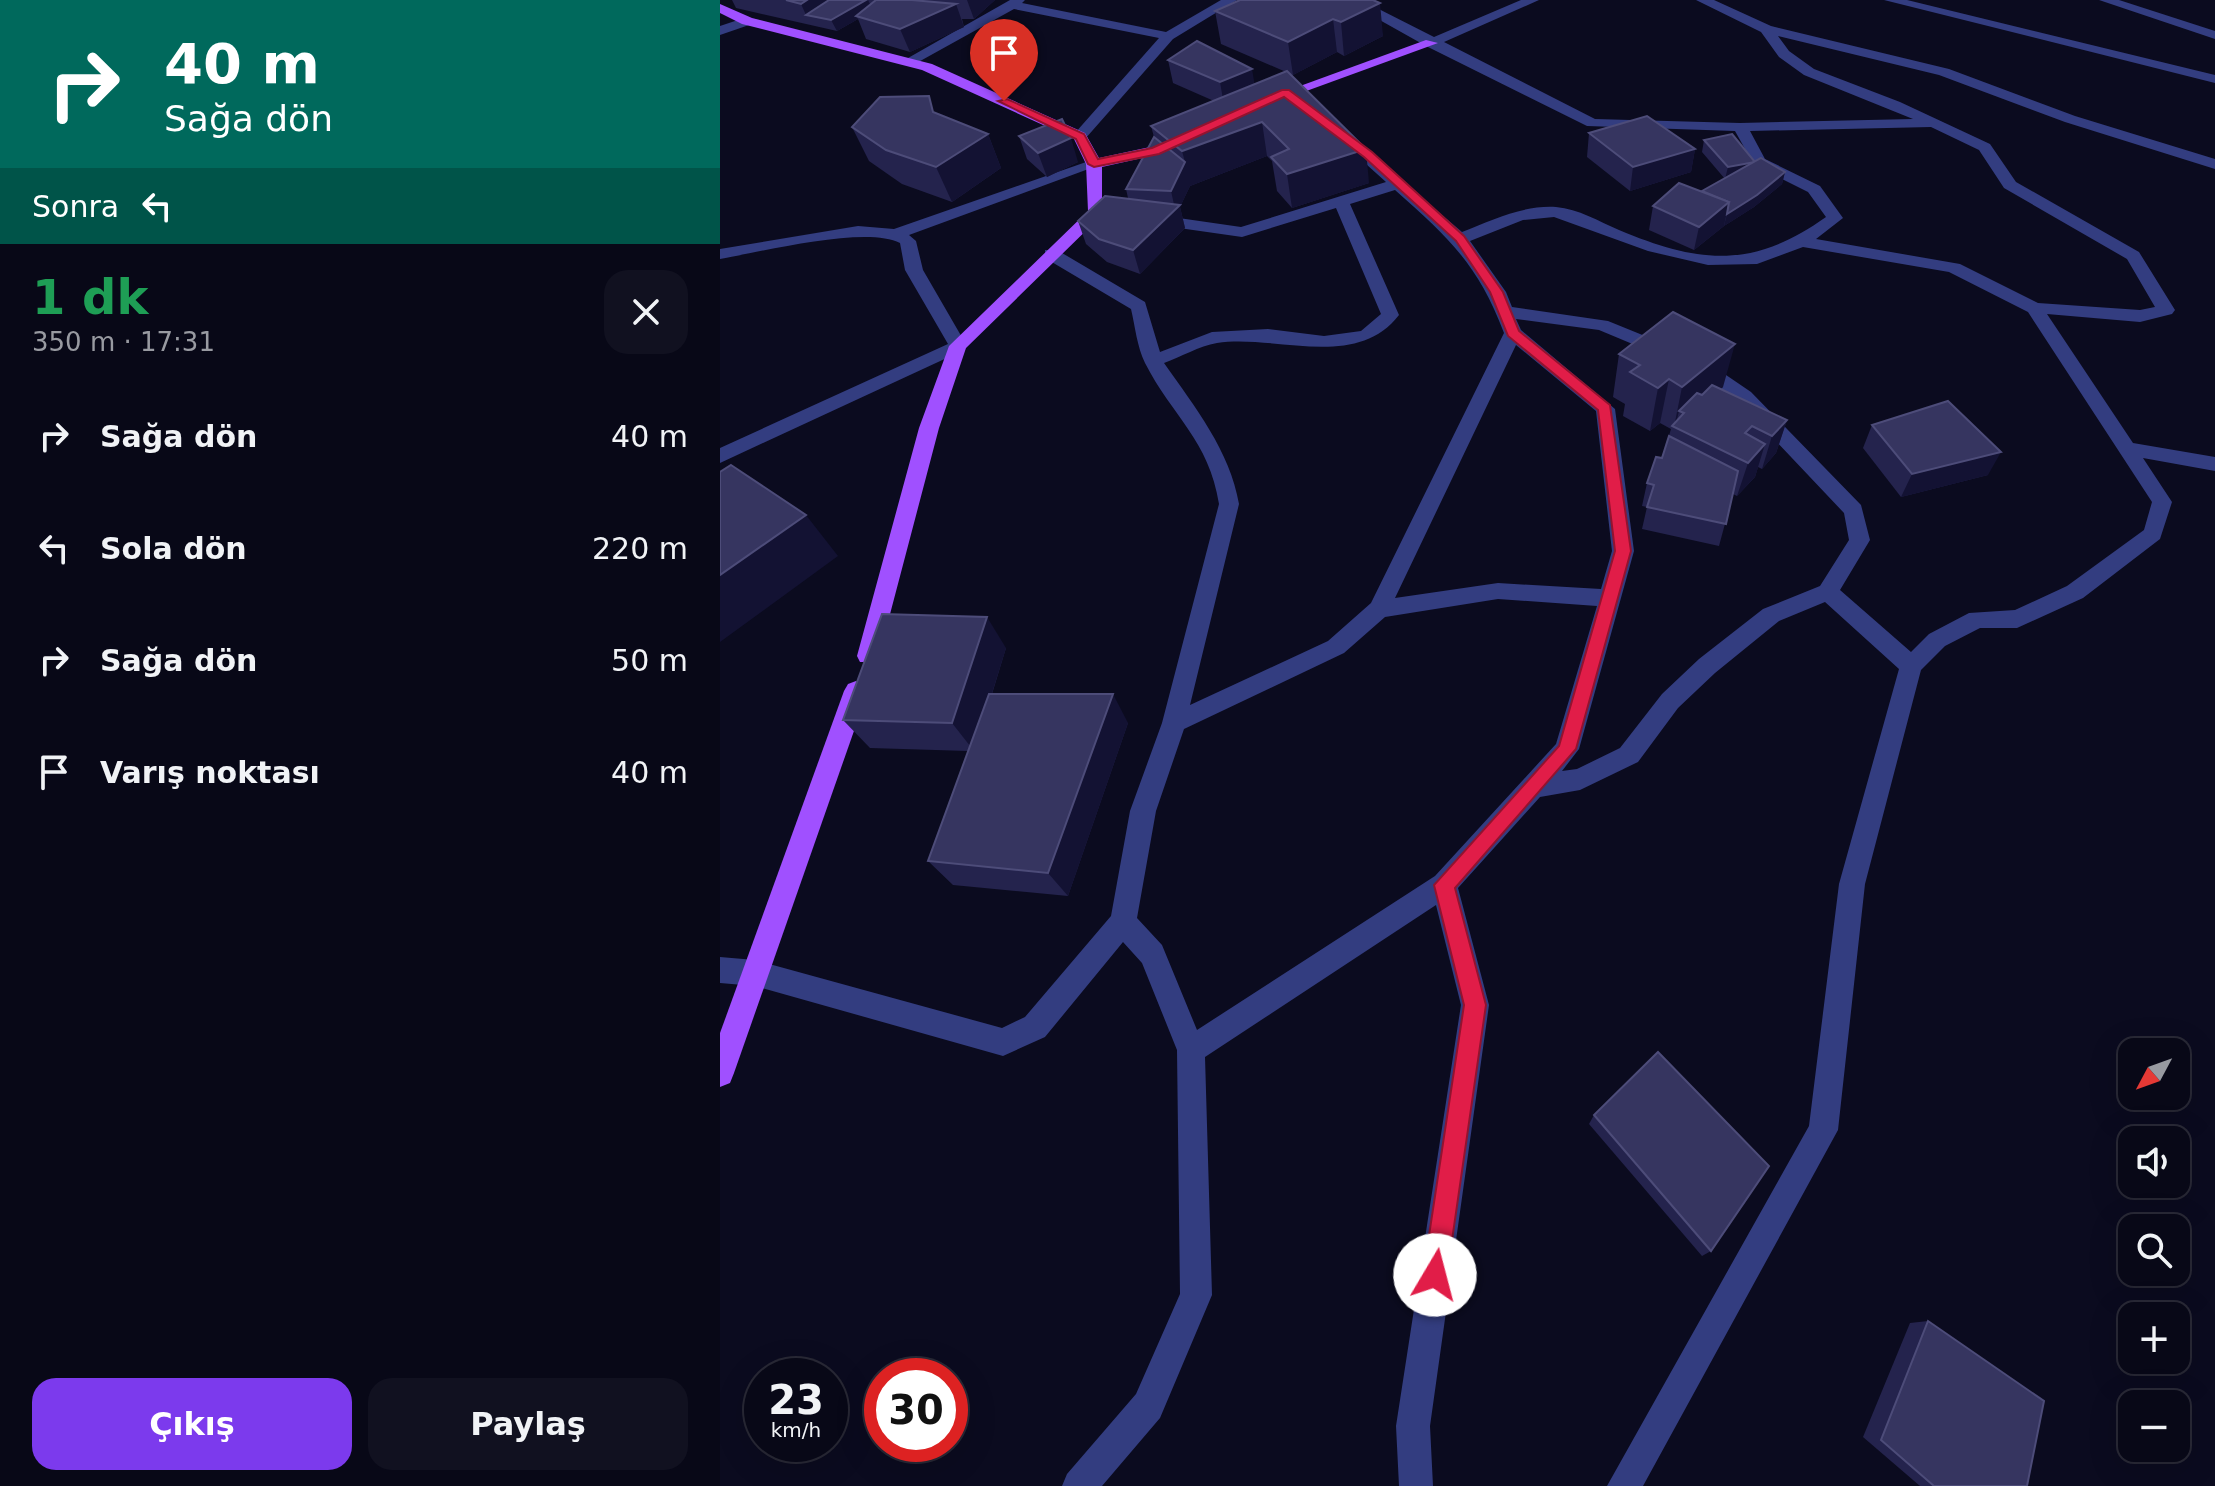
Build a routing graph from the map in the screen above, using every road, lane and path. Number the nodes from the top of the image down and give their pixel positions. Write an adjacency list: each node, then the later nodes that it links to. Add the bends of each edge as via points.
1 (1230, 0): 13 (street)
2 (1351, 0): 14 (street)
3 (1532, 0): 14 (street)
4 (1703, 0): 10 (street)
5 (1891, 0): 16 (street)
6 (2106, 0): 12 (street)
7 (1015, 2): 13 (street); 15 (street)
8 (720, 8): 9 (main road)
9 (747, 21): 11 (street); 15 (main road)
10 (1766, 29): 19 (street, via 1784,54 1809,72); 24 (street, via 1944,72 2070,119)
11 (720, 31)
12 (2215, 35)
13 (1168, 36): 22 (street)
14 (1431, 43): 17 (main road); 20 (street, via 1592,123)
15 (908, 62): 22 (main road)
16 (2215, 79)
17 (1285, 93): 18 (main road); 25 (street, via 1368,154)
18 (1257, 106)
19 (1935, 123): 20 (street); 33 (street, via 1985,147 2010,185 2133,256 2166,310 2140,316)
20 (1740, 127): 30 (street, via 1759,162 1814,189 1831,210 1835,218)
21 (1199, 132): 23 (main road, via 1155,151)
22 (1080, 136): 23 (main road)
23 (1094, 164): 28 (street); 32 (main road, via 1103,213)
24 (2215, 164)
25 (1397, 184): 26 (street); 29 (street)
26 (1340, 199): 27 (street, via 1242,232); 36 (street, via 1390,315 1366,336 1324,342 1268,335 1212,338)
27 (1140, 218)
28 (895, 234): 31 (street, via 858,231); 35 (street, via 908,241 914,270)
29 (1460, 239): 30 (street, via 1521,215 1555,212 1620,236 1723,263 1766,259); 34 (street, via 1497,292)
30 (1805, 242): 33 (street, via 1954,268)
31 (720, 254)
32 (1051, 254): 35 (main road); 36 (street, via 1139,306)
33 (2034, 308): 37 (street)
34 (1509, 323): 40 (street, via 1602,325 1697,364 1744,396 1854,510 1860,540); 41 (street, via 1605,409 1623,551); 42 (street)
35 (958, 346): 38 (street); 49 (main road, via 929,428 875,636)
36 (1153, 361): 44 (street, via 1224,473 1229,504)
37 (2124, 448): 39 (street); 43 (street, via 2162,502 2153,534 2075,592 2017,619 1977,619 1937,640)
38 (720, 456)
39 (2215, 464)
40 (1828, 592): 43 (street); 45 (street, via 1771,615 1707,666 1670,701 1629,755 1580,779)
41 (1610, 598): 42 (street, via 1498,591); 45 (street, via 1567,749)
42 (1379, 609): 44 (street, via 1336,647)
43 (1911, 666): 54 (street, via 1852,884 1823,1130)
44 (1174, 723): 47 (street, via 1143,811)
45 (1533, 787): 46 (street)
46 (1444, 885): 50 (street); 53 (street, via 1475,1005 1413,1426)
47 (1123, 922): 49 (street, via 1035,1027 1003,1042); 50 (street, via 1152,954)
48 (720, 970): 49 (street)
49 (755, 973): 51 (main road)
50 (1191, 1050): 52 (street, via 1196,1295 1148,1406)
51 (720, 1073)
52 (1079, 1486)
53 (1416, 1486)
54 (1624, 1486)

